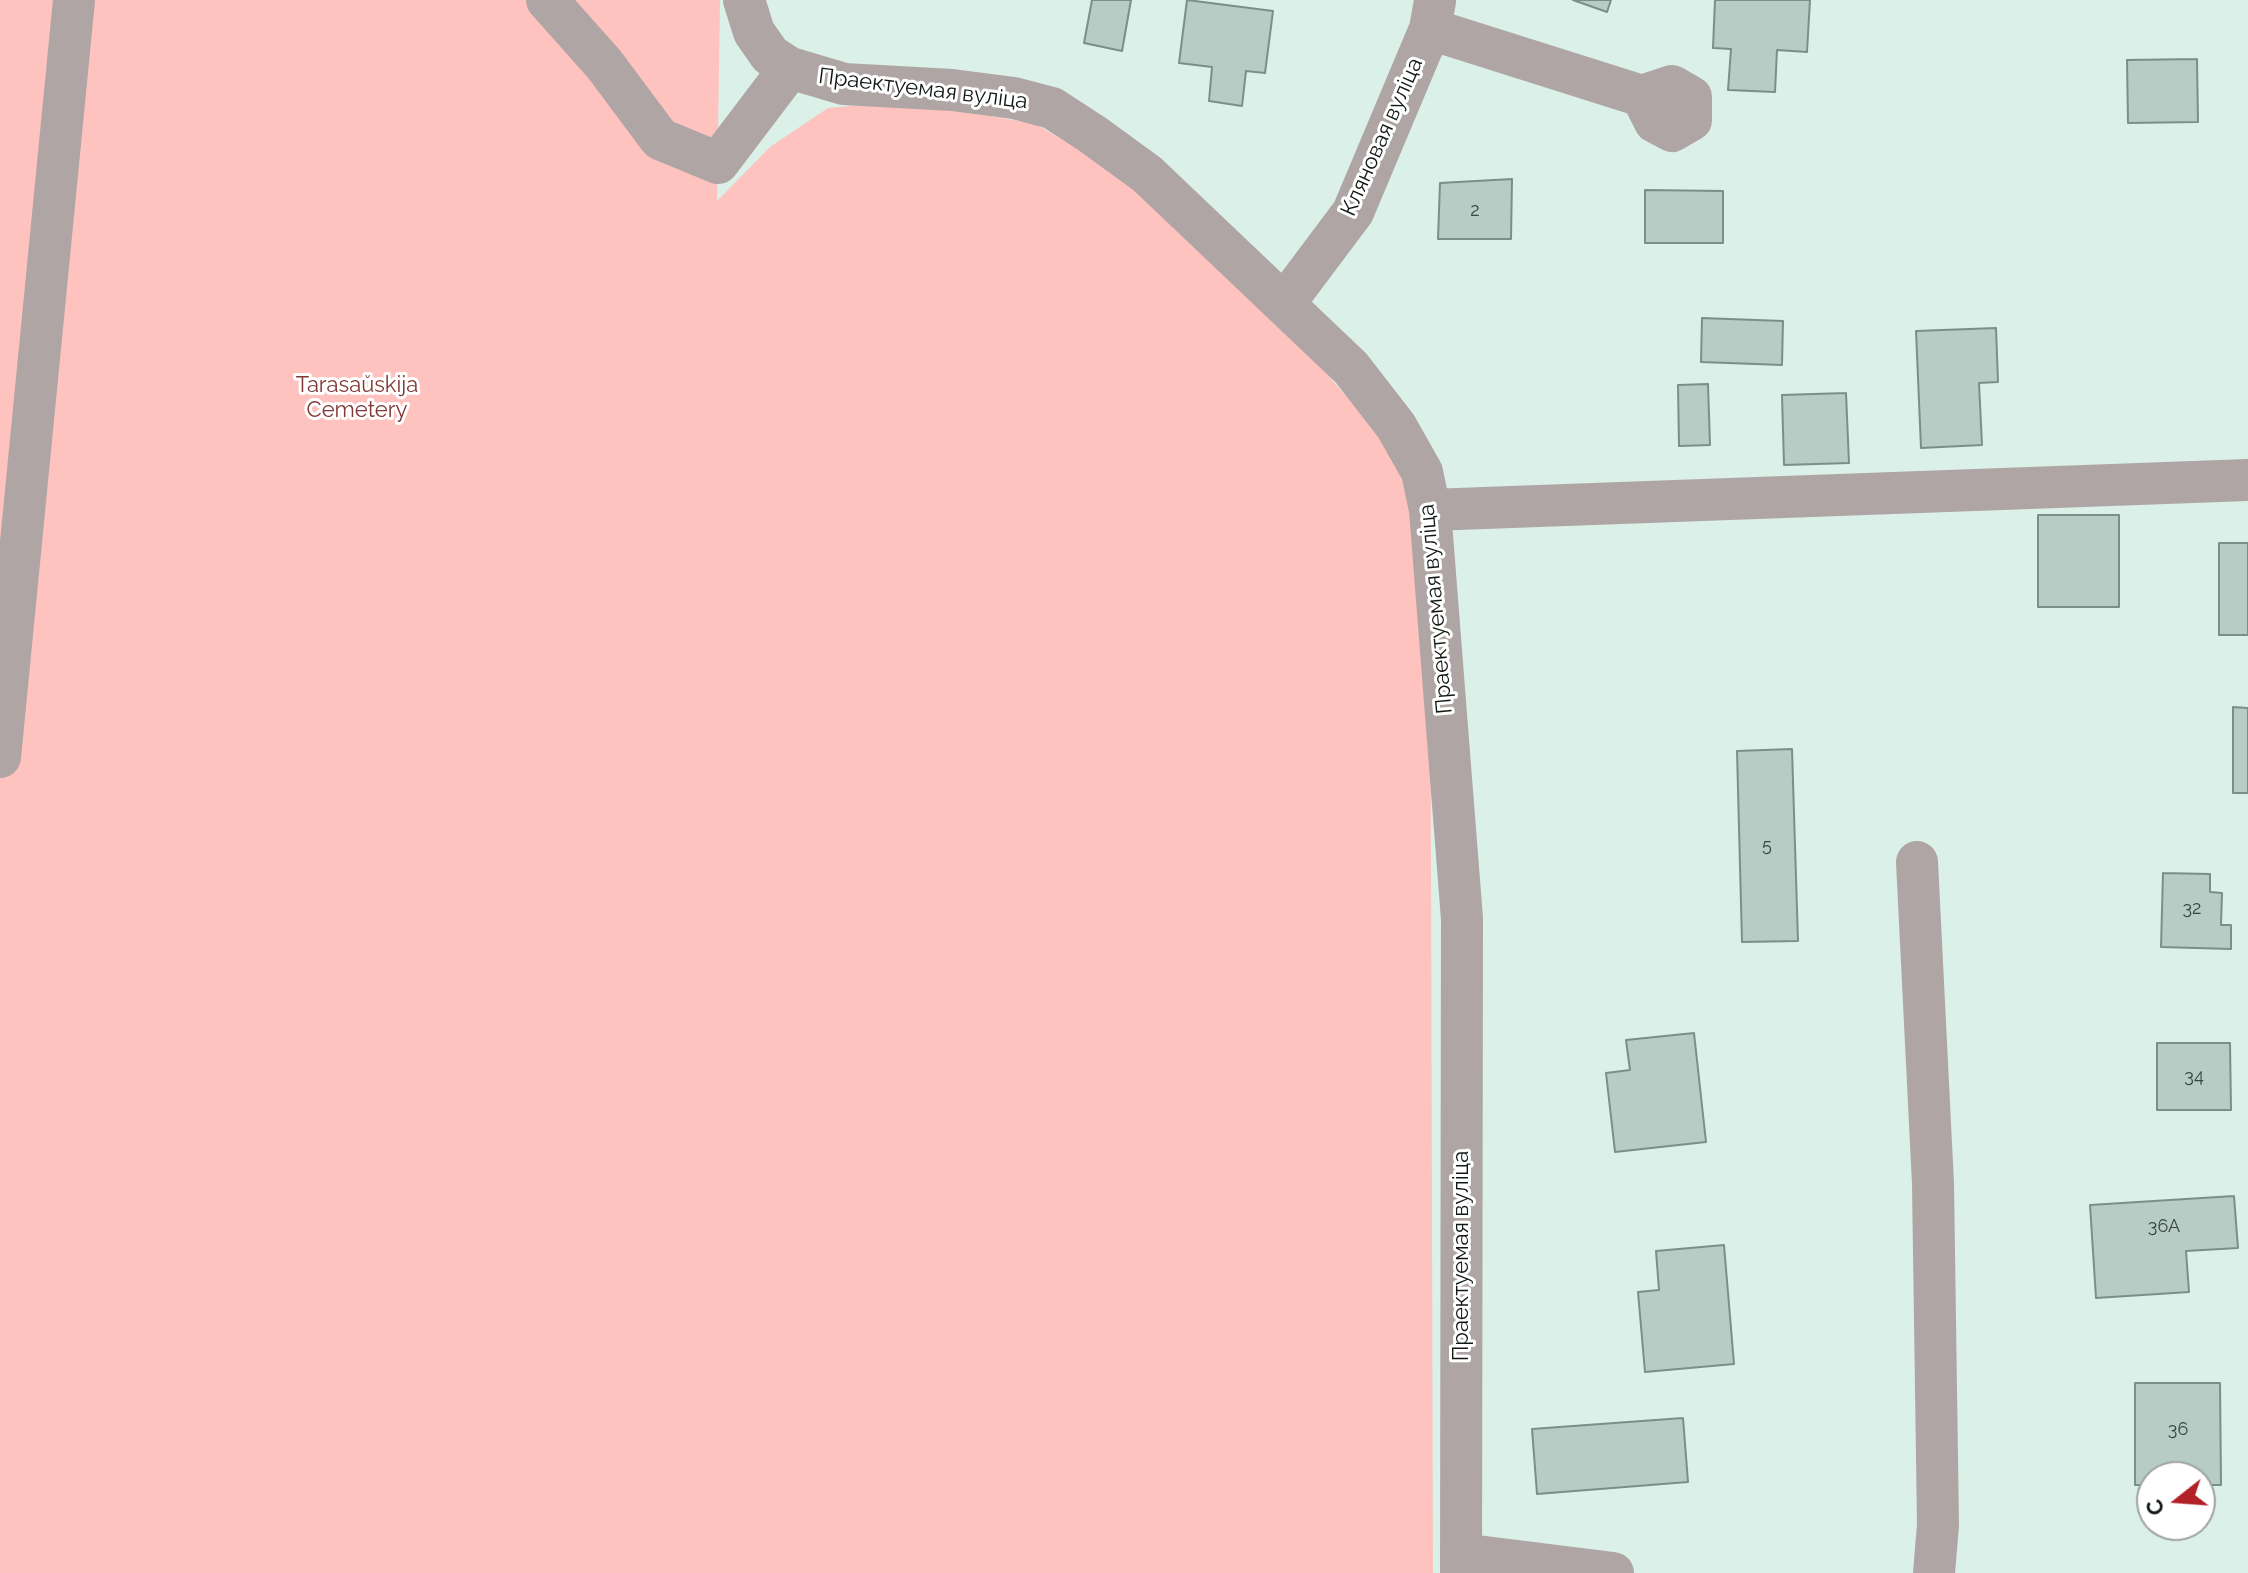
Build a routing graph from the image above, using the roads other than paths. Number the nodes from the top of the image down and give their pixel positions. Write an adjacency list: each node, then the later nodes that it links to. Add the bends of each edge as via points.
1 (74, 0): 10 (street)
2 (547, 0): 5 (street, via 660,139 718,163)
3 (744, 0): 5 (street, Праектуемая вуліца, via 754,32 770,55)
4 (1432, 14): 6 (street); 7 (street, Кляновая вуліца, via 1353,212)
5 (790, 68): 7 (street, Праектуемая вуліца, via 844,84 983,93 1052,108 1147,174)
6 (1642, 96)
7 (1284, 304): 9 (street, Праектуемая вуліца, via 1351,368 1396,426 1422,472)
8 (2248, 480): 9 (street)
9 (1430, 510): 13 (street, Праектуемая вуліца, via 1462,919)
10 (9, 576): 11 (street)
11 (0, 757)
12 (1917, 862): 15 (street, via 1933,1184 1938,1525)
13 (1461, 1564): 14 (street)
14 (1613, 1573)
15 (1934, 1573)

